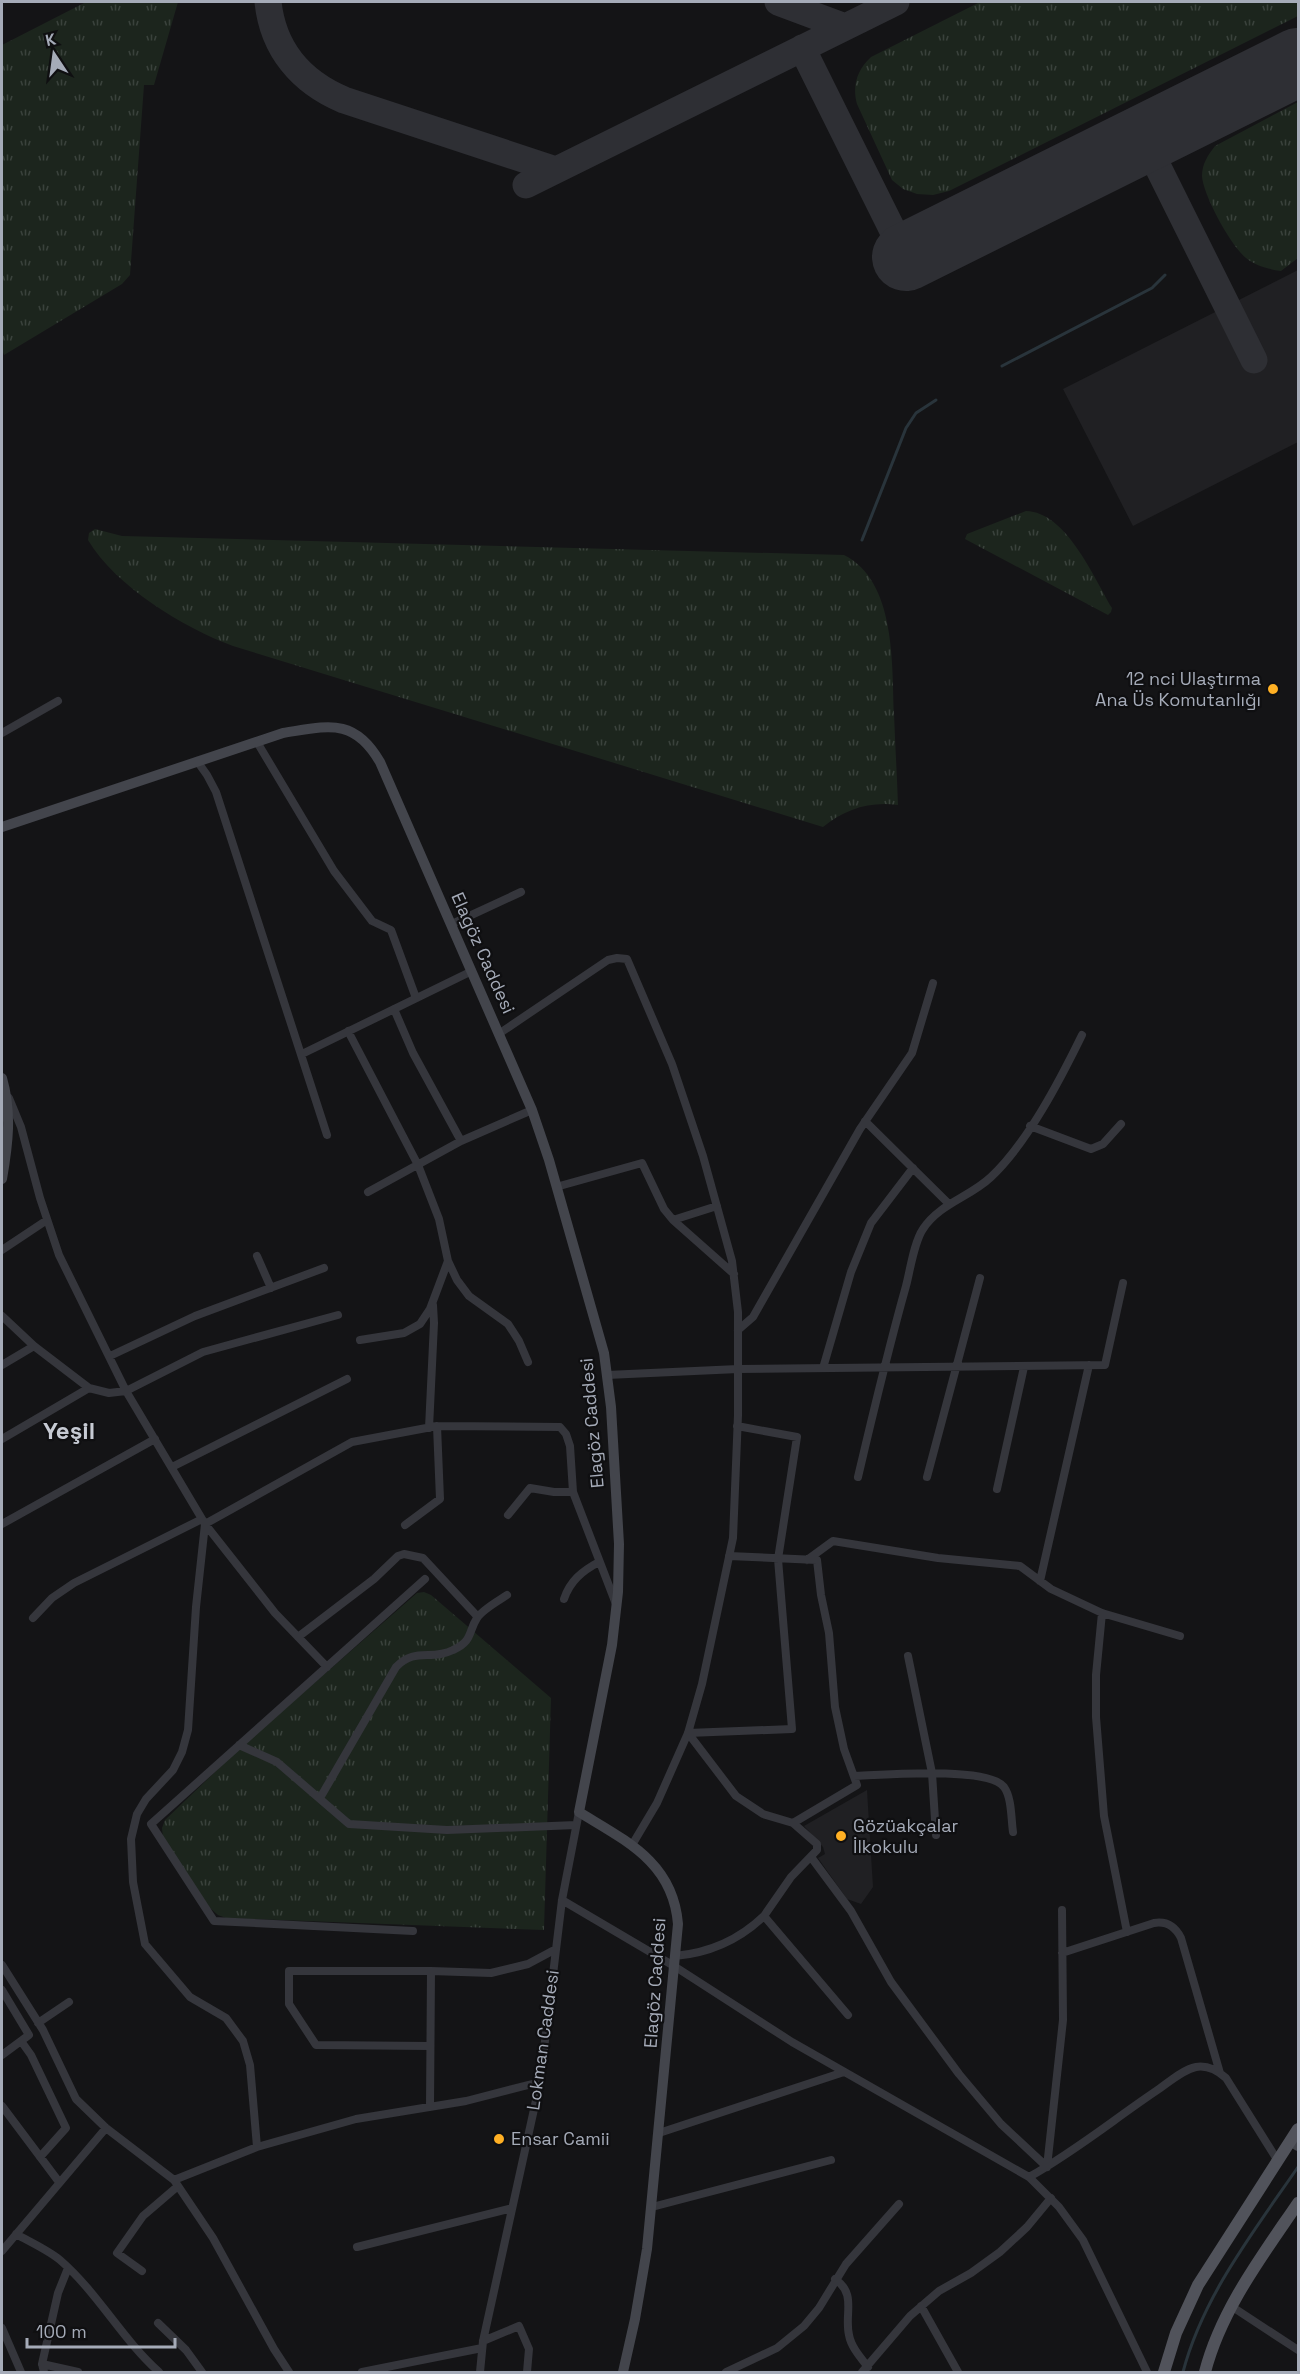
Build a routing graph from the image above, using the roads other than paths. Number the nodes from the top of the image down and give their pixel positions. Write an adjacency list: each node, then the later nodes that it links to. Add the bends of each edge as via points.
1 (58, 701): 2 (street)
2 (2, 733)
3 (257, 742): 4 (street, Elagöz Caddesi); 7 (street, Elagöz Caddesi, via 283,733 331,726 348,729 363,738 383,768); 10 (street, via 334,871 372,921 391,930)
4 (197, 761): 5 (street, Elagöz Caddesi); 15 (street, via 216,792)
5 (2, 827)
6 (521, 892): 7 (street)
7 (452, 924): 8 (street, Elagöz Caddesi)
8 (472, 971): 10 (street); 13 (street, Elagöz Caddesi)
9 (933, 983): 18 (street, via 912,1053)
10 (416, 998): 11 (street)
11 (394, 1009): 12 (street); 22 (street)
12 (348, 1031): 15 (street); 23 (street)
13 (500, 1033): 17 (street, Elagöz Caddesi); 29 (street, via 608,960 627,959 672,1064)
14 (1082, 1035): 20 (street)
15 (302, 1054): 21 (street)
16 (3, 1084): 25 (street, via 10,1126); 30 (street, via 21,1127)
17 (532, 1110): 22 (street); 26 (street, Elagöz Caddesi)
18 (866, 1121): 24 (street); 43 (street, via 753,1317)
19 (1121, 1124): 20 (street, via 1103,1144 1091,1149)
20 (1030, 1126): 28 (street, via 991,1177)
21 (327, 1135)
22 (461, 1141): 23 (street)
23 (418, 1166): 27 (street); 34 (street, via 439,1219)
24 (913, 1168): 28 (street); 52 (street, via 871,1223 851,1272)
25 (2, 1179)
26 (556, 1187): 31 (street, via 642,1163); 55 (street, Elagöz Caddesi)
27 (368, 1192)
28 (950, 1204): 53 (street, via 922,1231)
29 (717, 1206): 31 (street); 36 (street)
30 (47, 1220): 32 (street); 46 (street, via 59,1255)
31 (673, 1220): 36 (street)
32 (2, 1250)
33 (257, 1256): 39 (street)
34 (448, 1261): 40 (street); 47 (street, via 469,1296 508,1324)
35 (324, 1268): 39 (street)
36 (735, 1274): 43 (street)
37 (980, 1278): 51 (street)
38 (1123, 1283): 49 (street, via 1105,1365)
39 (271, 1288): 46 (street, via 195,1316)
40 (432, 1301): 44 (street, via 423,1319 410,1331); 60 (street)
41 (338, 1315): 58 (street, via 203,1352)
42 (2, 1316): 45 (street)
43 (738, 1330): 54 (street)
44 (360, 1340)
45 (34, 1347): 48 (street); 57 (street)
46 (110, 1356): 58 (street)
47 (528, 1362)
48 (2, 1365)
49 (1089, 1365): 50 (street); 77 (street)
50 (1023, 1366): 51 (street); 66 (street)
51 (955, 1367): 53 (street); 65 (street)
52 (823, 1368): 53 (street); 54 (street)
53 (883, 1368): 64 (street)
54 (738, 1369): 55 (street); 59 (street)
55 (607, 1375): 80 (street, Elagöz Caddesi, via 619,1544)
56 (347, 1379): 63 (street)
57 (89, 1388): 58 (street); 61 (street)
58 (126, 1391): 62 (street)
59 (737, 1426): 72 (street); 73 (street, via 797,1437)
60 (433, 1427): 67 (street, via 560,1427 570,1446); 69 (street, via 352,1442); 71 (street, via 440,1499)
61 (2, 1439)
62 (155, 1439): 63 (street); 70 (street)
63 (172, 1467): 69 (street)
64 (858, 1477)
65 (927, 1477)
66 (997, 1489)
67 (573, 1492): 68 (street, via 530,1488); 75 (street)
68 (508, 1515)
69 (204, 1521): 83 (street, via 69,1587); 85 (street); 126 (street, via 188,1730 173,1770 136,1814 131,1839 133,1882 144,1944 190,1997 226,2018 243,2041 250,2065)
70 (2, 1524)
71 (405, 1525)
72 (729, 1556): 73 (street); 88 (street)
73 (778, 1559): 74 (street); 88 (street, via 792,1729)
74 (807, 1560): 77 (street, via 833,1541 1020,1566); 91 (street, via 817,1560 829,1634 831,1684 844,1749)
75 (599, 1562): 79 (street, via 577,1576); 80 (street)
76 (425, 1579): 87 (street)
77 (1040, 1581): 81 (street)
78 (507, 1595): 82 (street)
79 (564, 1599)
80 (617, 1605): 93 (street, Elagöz Caddesi)
81 (1102, 1613): 84 (street); 104 (street, via 1096,1717 1103,1806)
82 (477, 1616): 85 (street, via 423,1558 404,1554); 92 (street, via 470,1636 459,1647 437,1655 411,1656 396,1667)
83 (33, 1618)
84 (1180, 1636)
85 (298, 1637): 87 (street)
86 (908, 1656): 90 (street)
87 (327, 1667): 89 (street)
88 (688, 1733): 94 (street, via 736,1796 763,1814); 98 (street, via 661,1795)
89 (239, 1745): 92 (street, via 277,1762); 103 (street, via 151,1824 214,1921)
90 (932, 1773): 91 (street); 96 (street, via 992,1778 999,1782 1008,1796); 97 (street)
91 (854, 1776): 94 (street, via 857,1785)
92 (320, 1798): 95 (street, via 349,1824 447,1830)
93 (579, 1812): 95 (street, Lokman Caddesi); 98 (street, Elagöz Caddesi)
94 (793, 1823): 99 (street, via 817,1844)
95 (576, 1825): 100 (street, Lokman Caddesi)
96 (1013, 1832)
97 (936, 1835)
98 (632, 1845): 107 (street, Elagöz Caddesi, via 656,1866 671,1892 678,1924)
99 (811, 1857): 102 (street, via 791,1877); 130 (street, via 851,1911 891,1982 965,2082 1001,2124)
100 (562, 1900): 105 (street, Lokman Caddesi); 107 (street)
101 (1062, 1910): 106 (street)
102 (764, 1916): 107 (street, via 727,1943); 112 (street)
103 (413, 1931)
104 (1127, 1932): 106 (street); 118 (street, via 1158,1923 1171,1926 1178,1933)
105 (556, 1949): 109 (street, via 528,1964 491,1974); 119 (street, Lokman Caddesi)
106 (1062, 1953): 130 (street, via 1063,2020)
107 (675, 1961): 117 (street); 124 (street, Elagöz Caddesi)
108 (2, 1965): 113 (street)
109 (431, 1971): 115 (street); 115 (street, via 289,1971 289,2004 316,2045)
110 (2, 1990): 114 (street, via 29,2035)
111 (69, 2002): 113 (street)
112 (848, 2015)
113 (39, 2023): 122 (street, via 76,2099)
114 (21, 2041): 116 (street); 127 (street, via 66,2128)
115 (430, 2046): 121 (street)
116 (2, 2055)
117 (844, 2072): 124 (street); 131 (street)
118 (1220, 2073): 129 (street); 130 (street, via 1205,2067 1190,2069)
119 (540, 2082): 121 (street); 138 (street, Lokman Caddesi)
120 (2, 2106): 127 (street)
121 (430, 2107): 126 (street, via 356,2119)
122 (106, 2128): 132 (street); 133 (street)
123 (1299, 2129): 125 (main road)
124 (659, 2133): 137 (street, Elagöz Caddesi)
125 (1294, 2144): 129 (main road)
126 (257, 2147): 133 (street)
127 (40, 2157): 132 (street)
128 (831, 2160): 137 (street)
129 (1278, 2161): 165 (main road, via 1198,2285 1176,2333)
130 (1047, 2167): 131 (street)
131 (1029, 2177): 134 (street)
132 (59, 2182): 139 (street)
133 (176, 2183): 143 (street, via 143,2216 117,2253); 157 (street, via 213,2238)
134 (1051, 2198): 145 (street, via 1000,2252); 164 (street, via 1083,2240)
135 (1299, 2203): 146 (main road)
136 (899, 2204): 144 (street)
137 (652, 2206): 161 (street, Elagöz Caddesi, via 643,2280)
138 (512, 2208): 140 (street); 149 (street, Lokman Caddesi)
139 (16, 2234): 141 (street); 142 (street)
140 (357, 2247)
141 (2, 2252)
142 (68, 2268): 151 (street, via 58,2293); 155 (street)
143 (142, 2271)
144 (835, 2279): 152 (street, via 849,2299 851,2342); 162 (street, via 819,2308 796,2333)
145 (921, 2306): 152 (street); 163 (street)
146 (1231, 2306): 150 (street); 166 (main road)
147 (158, 2323): 156 (street, via 186,2350)
148 (2, 2328): 153 (street)
149 (483, 2344): 158 (street); 159 (street, Lokman Caddesi); 160 (street, via 519,2326 528,2345)
150 (1299, 2349)
151 (43, 2368): 154 (street)
152 (865, 2370)
153 (21, 2373)
154 (78, 2373)
155 (159, 2373)
156 (202, 2373)
157 (290, 2373)
158 (362, 2373)
159 (480, 2373)
160 (527, 2373)
161 (623, 2373)
162 (726, 2373)
163 (958, 2373)
164 (1147, 2373)
165 (1164, 2373)
166 (1204, 2373)

